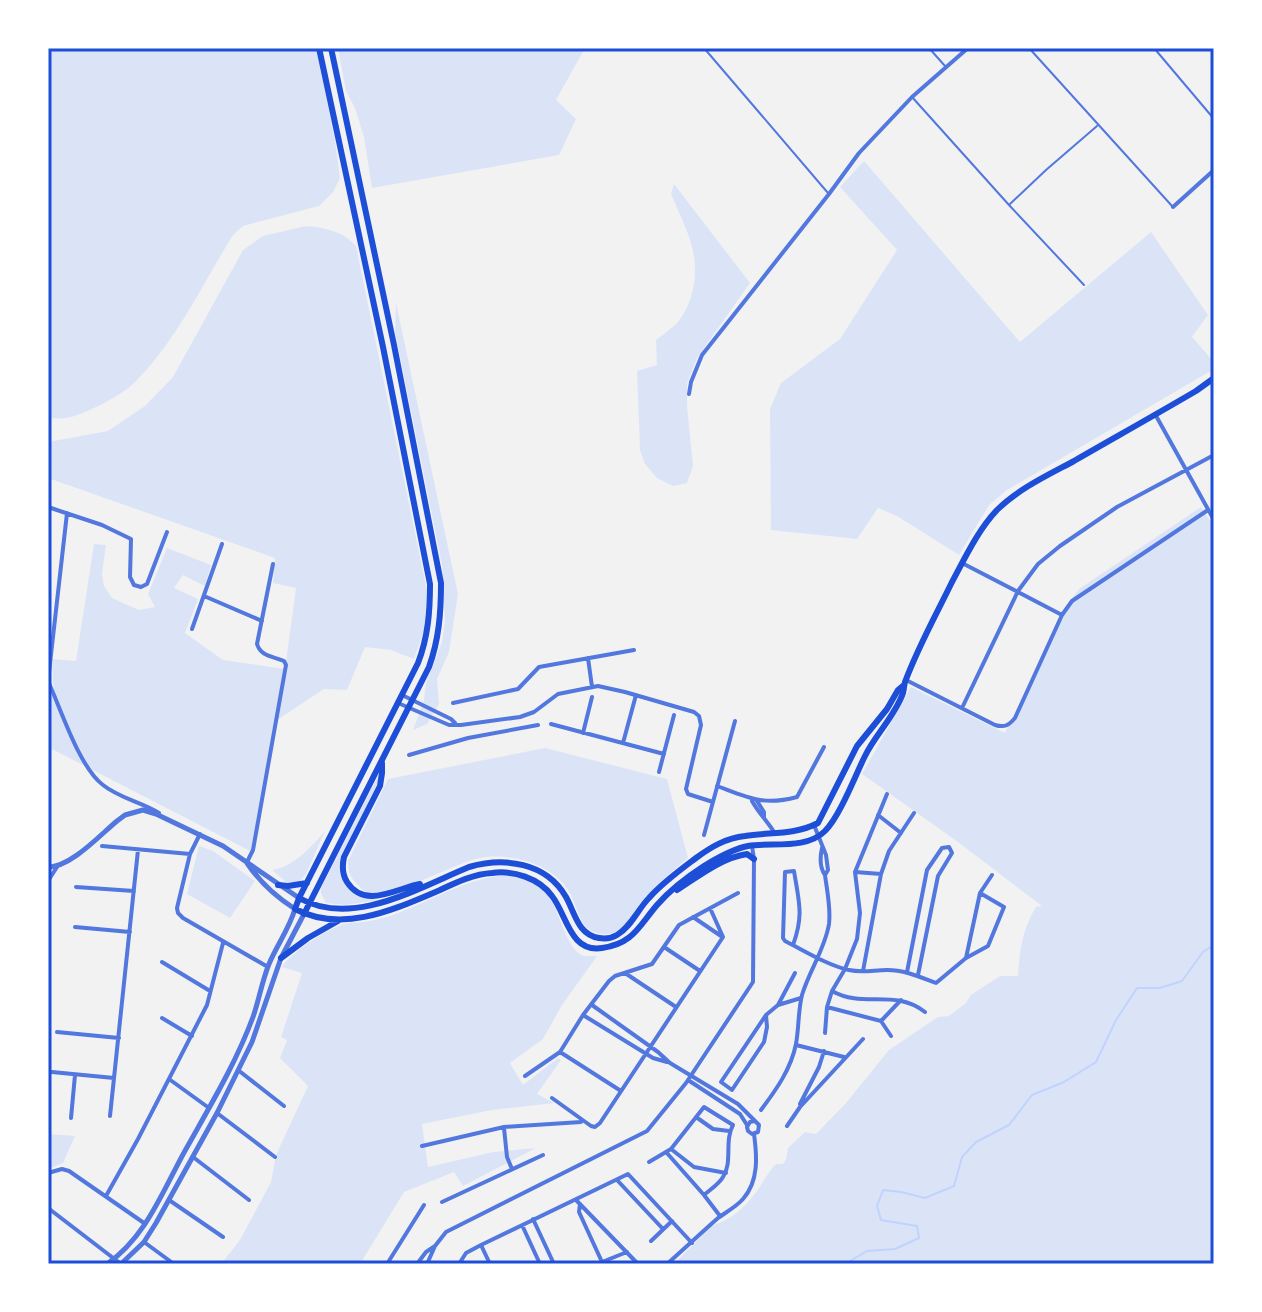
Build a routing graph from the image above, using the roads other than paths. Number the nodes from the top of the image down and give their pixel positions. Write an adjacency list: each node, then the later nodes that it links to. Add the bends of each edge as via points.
1 (319, 48): 40 (main road, via 430,584 425,644)
2 (331, 48): 43 (main road, via 441,583 436,647)
3 (704, 48): 13 (lane)
4 (929, 48): 8 (lane)
5 (968, 48): 8 (street)
6 (1029, 48): 11 (lane)
7 (1154, 48): 10 (lane)
8 (946, 67): 9 (street)
9 (912, 97): 13 (street); 14 (lane)
10 (1214, 119)
11 (1098, 125): 14 (lane); 15 (lane)
12 (1214, 170): 15 (street)
13 (829, 194): 18 (street, via 702,355)
14 (1009, 205): 16 (lane)
15 (1173, 207)
16 (1084, 285)
17 (1214, 378): 19 (main road)
18 (689, 394)
19 (1155, 414): 21 (street); 28 (main road, via 1014,496 990,519)
20 (1214, 455): 21 (street)
21 (1186, 469): 23 (street); 30 (street, via 1060,546)
22 (48, 507): 24 (street)
23 (1208, 510): 25 (street); 32 (street, via 1077,597)
24 (67, 513): 26 (street, via 131,539 130,577 141,587 147,584); 37 (street)
25 (1214, 520)
26 (167, 532)
27 (222, 544): 31 (street)
28 (962, 563): 30 (street); 38 (main road)
29 (273, 564): 33 (street)
30 (1018, 591): 32 (street); 47 (street)
31 (204, 596): 33 (street); 34 (street)
32 (1062, 615): 47 (street, via 1015,718 995,725)
33 (262, 621): 80 (street, via 259,650 286,665)
34 (192, 629)
35 (634, 650): 36 (street)
36 (588, 658): 39 (street); 45 (street, via 539,667 518,689)
37 (48, 681): 68 (street, via 91,773 112,792)
38 (905, 682): 47 (street); 69 (main road, via 857,746); 74 (main road, via 836,815)
39 (592, 687): 41 (street); 49 (street, via 558,694 534,712)
40 (402, 695): 43 (street); 44 (main road)
41 (636, 695): 56 (street); 65 (street, via 699,716 686,791)
42 (592, 697): 55 (street)
43 (412, 700): 46 (main road); 52 (street)
44 (398, 703): 46 (street); 88 (main road)
45 (453, 703)
46 (408, 708): 52 (street); 60 (main road)
47 (962, 708)
48 (674, 715): 58 (street)
49 (513, 718): 52 (street); 54 (street)
50 (735, 721): 62 (street)
51 (551, 724): 55 (street)
52 (457, 725)
53 (538, 725): 54 (street)
54 (515, 729): 59 (street)
55 (583, 733): 56 (street)
56 (623, 743): 58 (street)
57 (824, 747): 64 (street, via 797,797)
58 (664, 754): 61 (street)
59 (409, 755)
60 (381, 761): 87 (main road, via 380,786 344,857 344,878 359,893 373,897); 96 (main road)
61 (659, 772)
62 (717, 786): 64 (street); 65 (street)
63 (887, 794): 67 (street)
64 (754, 800): 72 (street)
65 (713, 802): 73 (street)
66 (914, 813): 70 (street)
67 (878, 815): 70 (street); 83 (street)
68 (171, 821): 71 (street); 82 (street, via 143,810 125,815)
69 (814, 825): 72 (main road); 74 (street)
70 (901, 833): 84 (street)
71 (200, 834): 78 (street); 80 (street)
72 (773, 834): 76 (main road, via 754,839); 87 (main road, via 711,847 647,899 619,934 608,938 587,934 557,883 533,868 481,863)
73 (704, 835)
74 (818, 836): 76 (main road); 110 (street, via 828,870 829,922)
75 (102, 846): 77 (street)
76 (752, 846): 79 (street); 95 (main road, via 705,866)
77 (138, 850): 78 (street); 91 (street)
78 (190, 854): 107 (street, via 178,913)
79 (754, 859): 95 (main road, via 744,854 724,861); 154 (street, via 753,982)
80 (247, 863): 89 (street); 98 (street)
81 (48, 867): 82 (street)
82 (57, 867): 86 (street)
83 (855, 872): 84 (street); 115 (street, via 859,926)
84 (881, 874): 117 (street)
85 (992, 875): 93 (street)
86 (48, 881)
87 (431, 882): 96 (main road, via 355,908)
88 (307, 883): 89 (main road); 94 (main road)
89 (278, 885): 94 (street)
90 (76, 887): 91 (street)
91 (134, 891): 105 (street)
92 (738, 893): 97 (street)
93 (980, 893): 112 (street); 112 (street, via 1004,907 989,945)
94 (299, 898): 96 (main road); 98 (main road)
95 (661, 901): 101 (main road, via 630,939 593,950 572,935 552,895 541,885 503,872 474,876 381,913)
96 (309, 904): 99 (main road)
97 (710, 908): 100 (street); 106 (street)
98 (295, 909): 99 (main road); 114 (street)
99 (304, 914): 101 (main road); 111 (street)
100 (693, 917): 106 (street); 109 (street, via 679,925)
101 (344, 919): 111 (main road)
102 (916, 920): 103 (street); 103 (street, via 927,870 947,846 952,853 938,876); 118 (street)
103 (928, 922): 121 (street)
104 (75, 927): 105 (street)
105 (130, 932): 139 (street)
106 (723, 937): 116 (street)
107 (223, 943): 114 (street); 122 (street)
108 (793, 945): 108 (street, via 783,938 785,872 794,871 801,915); 110 (street)
109 (664, 947): 116 (street); 119 (street, via 652,964)
110 (817, 957): 115 (street); 124 (street)
111 (281, 958): 148 (street)
112 (966, 958): 121 (street, via 938,982)
113 (162, 962): 122 (street)
114 (268, 967): 159 (street, via 253,1016)
115 (845, 969): 117 (street); 123 (street)
116 (700, 971): 128 (street)
117 (863, 971): 118 (street)
118 (907, 972): 121 (street)
119 (624, 973): 126 (street, via 609,981); 128 (street)
120 (795, 973): 127 (street)
121 (918, 975)
122 (210, 991): 137 (street)
123 (832, 991): 125 (street, via 851,999); 129 (street)
124 (801, 998): 127 (street); 142 (street)
125 (901, 1000): 130 (street); 134 (street)
126 (592, 1005): 131 (street); 141 (street)
127 (778, 1005): 132 (street)
128 (676, 1007): 141 (street)
129 (827, 1007): 134 (street); 136 (street)
130 (925, 1012)
131 (583, 1015): 144 (street); 145 (street)
132 (766, 1015): 132 (street, via 764,1042 732,1090 721,1082)
133 (162, 1018): 137 (street)
134 (881, 1021): 138 (street)
135 (57, 1032): 139 (street)
136 (825, 1033)
137 (192, 1036): 153 (street)
138 (891, 1036)
139 (119, 1038): 152 (street)
140 (863, 1039): 146 (street)
141 (650, 1045): 145 (street); 147 (street)
142 (796, 1045): 143 (street); 160 (street, via 785,1075)
143 (824, 1051): 146 (street); 158 (street)
144 (560, 1052): 151 (street); 155 (street)
145 (645, 1053): 147 (street); 155 (street)
146 (844, 1057): 158 (street)
147 (670, 1063): 154 (street)
148 (238, 1070): 157 (street); 161 (street)
149 (52, 1072): 150 (street)
150 (75, 1075): 152 (street); 164 (street)
151 (525, 1076)
152 (114, 1078): 162 (street)
153 (169, 1079): 159 (street); 183 (street)
154 (688, 1080): 165 (street, via 706,1084); 167 (street, via 740,1114); 201 (street, via 647,1131 446,1232)
155 (621, 1091): 166 (street, via 600,1123 595,1127)
156 (552, 1098): 166 (street)
157 (284, 1106)
158 (800, 1107): 168 (street)
159 (209, 1108): 193 (street)
160 (761, 1110)
161 (217, 1113): 175 (street); 176 (street)
162 (110, 1116)
163 (695, 1116): 170 (street, via 713,1129); 170 (street, via 704,1107 733,1125); 173 (street)
164 (71, 1118)
165 (754, 1121): 167 (street); 171 (street, via 759,1127)
166 (584, 1122): 169 (street)
167 (747, 1125): 171 (street)
168 (787, 1126)
169 (504, 1127): 172 (street); 178 (street)
170 (729, 1131): 180 (street)
171 (754, 1134): 190 (street, via 755,1179 745,1197)
172 (422, 1146)
173 (668, 1151): 177 (street); 180 (street, via 694,1167); 182 (street)
174 (543, 1155): 178 (street)
175 (193, 1157): 184 (street); 185 (street)
176 (275, 1157)
177 (649, 1162)
178 (512, 1169): 186 (street)
179 (48, 1173): 183 (street, via 66,1170)
180 (726, 1173): 182 (street)
181 (617, 1180): 187 (street); 192 (street, via 630,1175); 195 (street)
182 (704, 1195): 190 (street)
183 (106, 1196): 193 (street)
184 (169, 1200): 196 (street); 198 (street)
185 (249, 1200)
186 (442, 1202)
187 (578, 1202): 191 (street); 202 (street); 204 (street)
188 (424, 1205): 208 (street)
189 (48, 1208): 203 (street)
190 (720, 1216): 199 (street)
191 (533, 1219): 194 (street); 214 (street)
192 (672, 1221): 195 (street); 199 (street)
193 (146, 1225): 203 (street)
194 (522, 1225): 200 (street); 213 (street)
195 (663, 1229): 197 (street)
196 (223, 1237)
197 (651, 1241)
198 (144, 1242): 206 (street); 207 (street)
199 (692, 1243): 216 (street)
200 (481, 1245): 211 (street); 212 (street)
201 (435, 1246): 209 (street); 210 (street)
202 (627, 1252): 204 (street); 215 (street)
203 (114, 1259): 205 (street); 206 (street)
204 (599, 1263)
205 (107, 1264)
206 (121, 1264)
207 (174, 1264)
208 (387, 1264)
209 (417, 1264)
210 (427, 1264)
211 (459, 1264)
212 (490, 1264)
213 (540, 1264)
214 (554, 1264)
215 (638, 1264)
216 (667, 1264)

